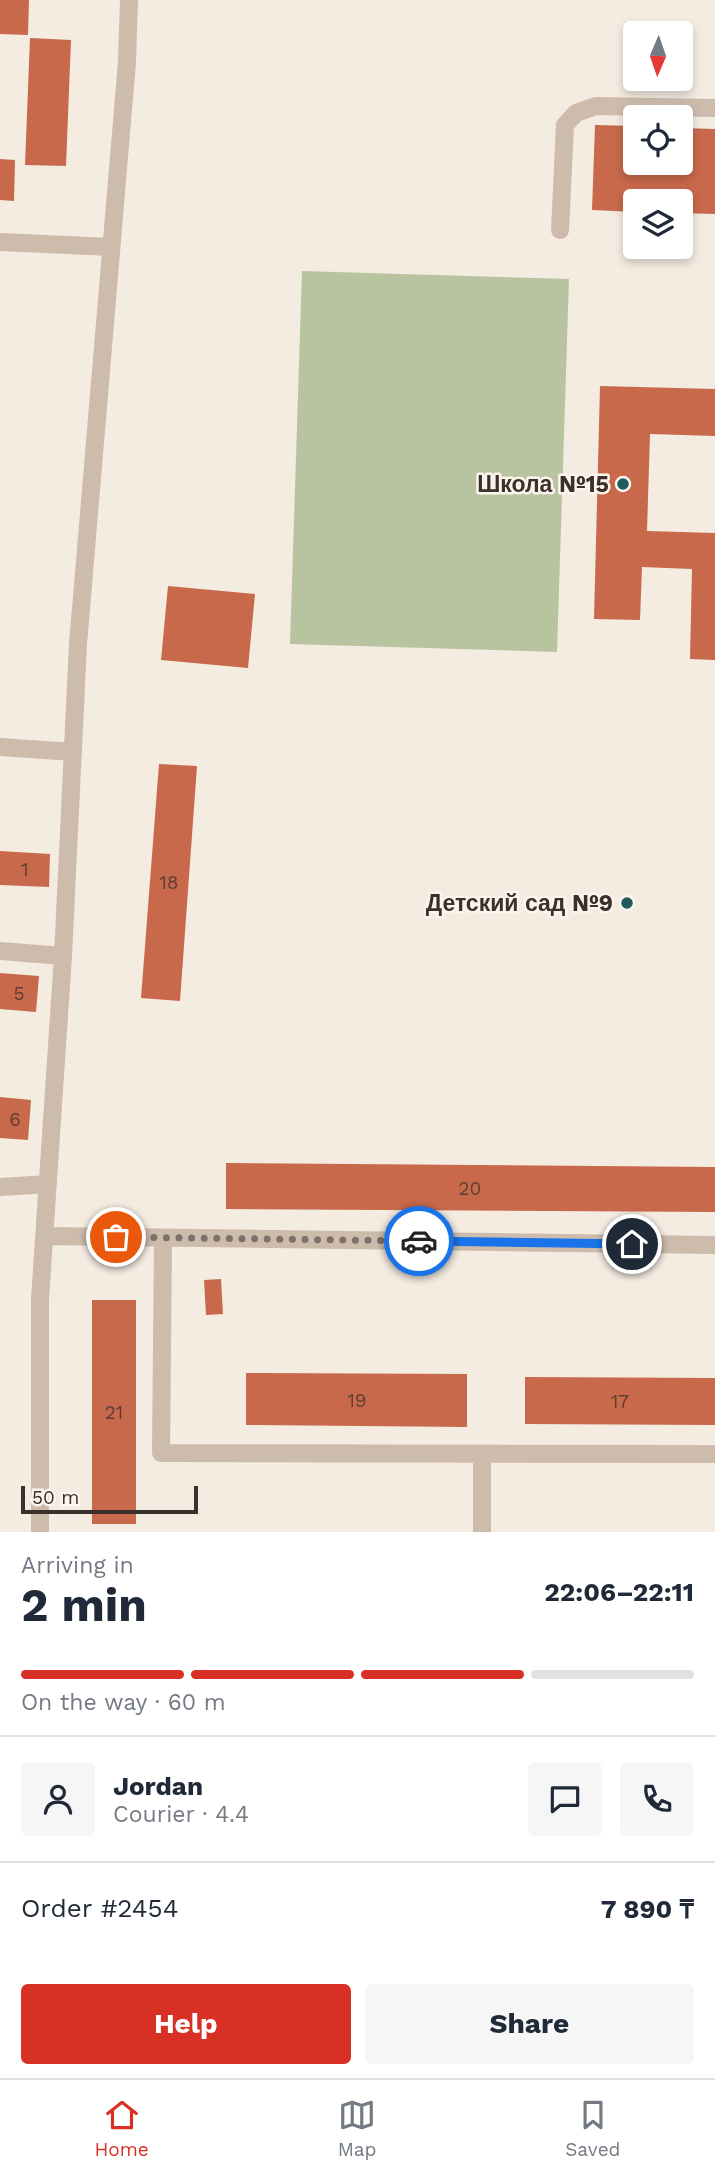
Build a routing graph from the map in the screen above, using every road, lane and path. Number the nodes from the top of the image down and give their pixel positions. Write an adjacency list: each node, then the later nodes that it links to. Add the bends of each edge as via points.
1 (130, 0): 5 (street)
2 (715, 108): 3 (street, via 596,106 576,113 565,125)
3 (560, 229)
4 (0, 242): 5 (street)
5 (111, 247): 7 (street)
6 (0, 747): 7 (street)
7 (73, 752): 9 (street)
8 (0, 951): 9 (street)
9 (63, 956): 10 (street)
10 (48, 1184): 11 (street); 12 (street)
11 (0, 1187)
12 (45, 1236): 13 (street); 17 (street, via 40,1299)
13 (163, 1238): 14 (street); 15 (street, via 161,1453)
14 (715, 1245)
15 (482, 1454): 16 (street); 18 (street)
16 (715, 1454)
17 (40, 1532)
18 (482, 1532)

